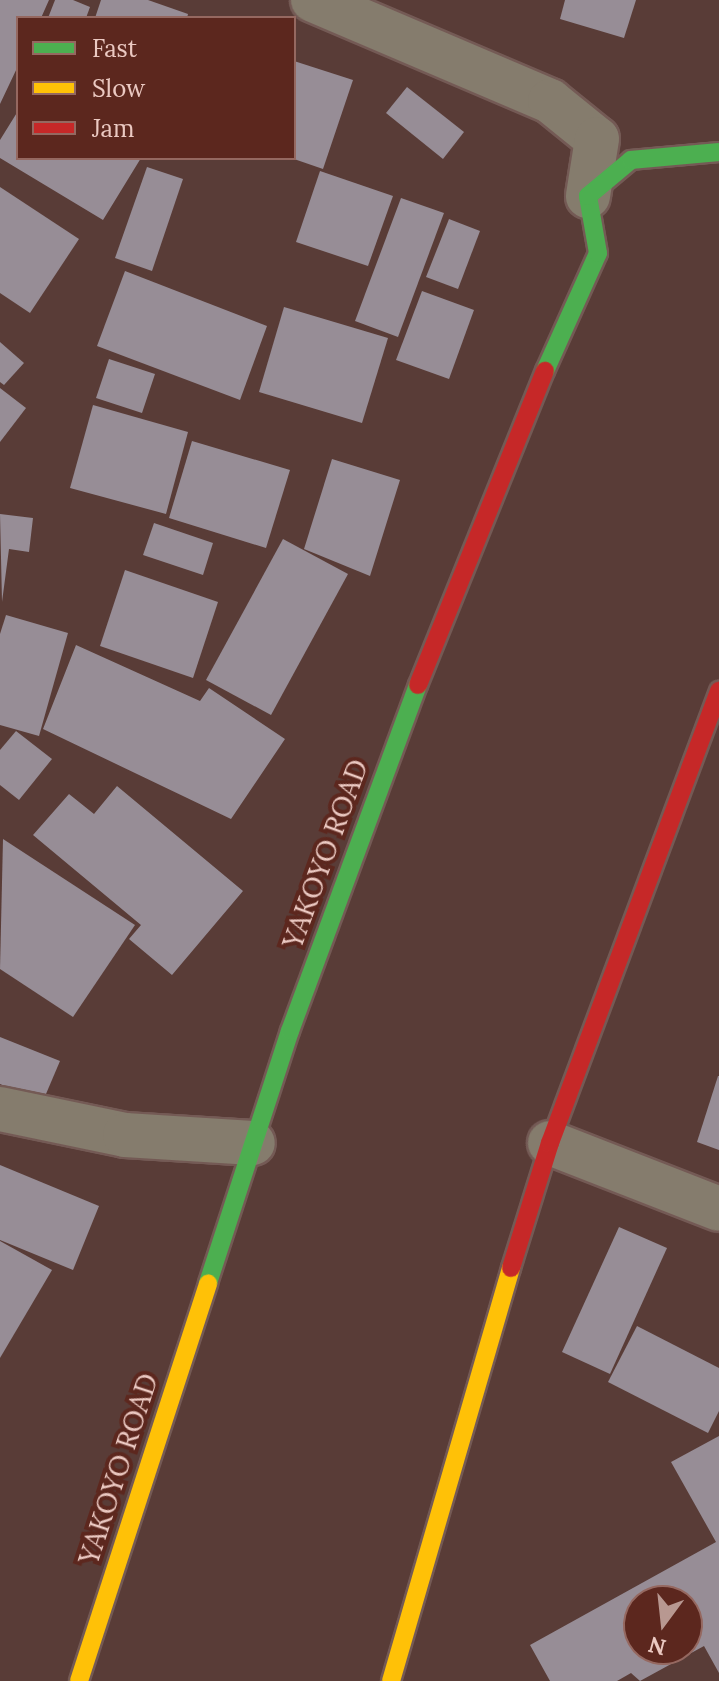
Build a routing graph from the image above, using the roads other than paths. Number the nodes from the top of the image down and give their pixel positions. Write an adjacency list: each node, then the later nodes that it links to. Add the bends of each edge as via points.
1 (313, 0): 3 (street, via 550,101 597,139)
2 (719, 152): 3 (main road, via 631,160)
3 (588, 196): 6 (main road, YAKOYO ROAD, via 598,253 520,428 386,766)
4 (719, 691): 7 (main road)
5 (0, 1109): 6 (street, via 125,1135)
6 (253, 1143): 9 (main road, YAKOYO ROAD)
7 (550, 1143): 8 (street); 10 (main road, via 481,1362)
8 (719, 1209)
9 (79, 1681)
10 (391, 1681)

